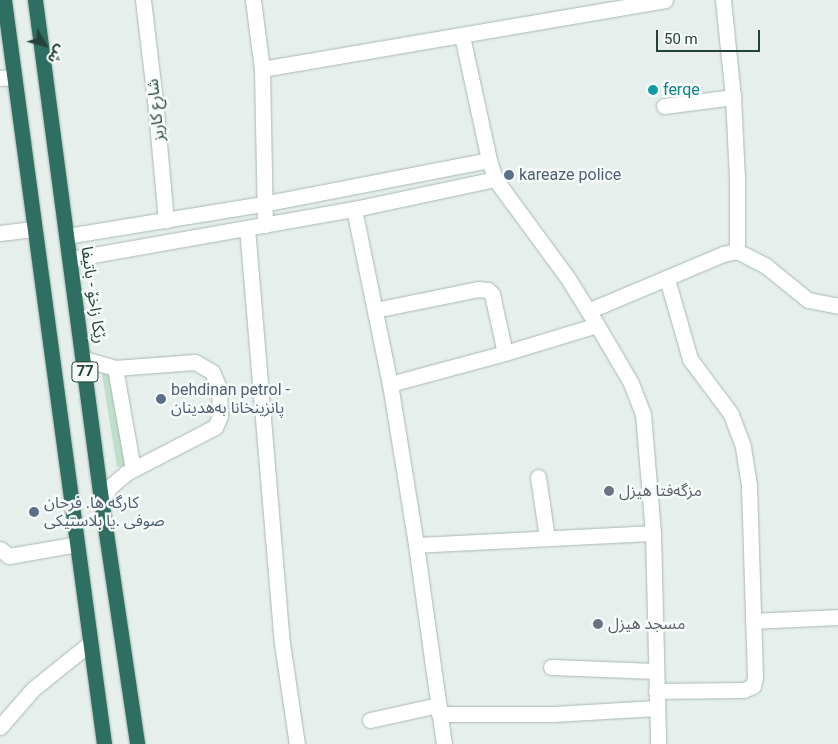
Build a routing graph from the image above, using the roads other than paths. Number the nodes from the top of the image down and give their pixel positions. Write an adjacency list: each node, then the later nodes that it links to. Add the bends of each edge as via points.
1 (35, 0): 23 (highway, رێکا زاخۆ - باتیفا / 77)
2 (143, 0): 18 (street, شارع كاريز, via 156,100)
3 (253, 0): 10 (street)
4 (665, 0): 7 (street)
5 (723, 0): 12 (street)
6 (3, 4): 8 (highway, 77)
7 (574, 7): 9 (street)
8 (4, 24): 11 (highway, 77)
9 (462, 36): 10 (street); 14 (street)
10 (262, 69): 16 (street)
11 (7, 77): 20 (highway, 77)
12 (733, 96): 13 (street); 24 (street)
13 (664, 106)
14 (489, 160): 15 (street); 16 (street)
15 (495, 179): 17 (street); 29 (street)
16 (263, 204): 18 (street); 19 (street)
17 (354, 209): 19 (street); 28 (street)
18 (166, 220): 23 (street)
19 (265, 225): 21 (street)
20 (35, 228): 22 (street); 40 (highway, 77)
21 (247, 228): 25 (street); 55 (street, via 282,643)
22 (0, 233)
23 (67, 236): 25 (highway, رێکا زاخۆ - باتیفا / 77)
24 (737, 251): 26 (street); 27 (street, via 766,266 808,300)
25 (70, 259): 32 (highway, رێکا زاخۆ - باتیفا / 77)
26 (667, 279): 29 (street); 44 (street, via 690,359 731,414 743,446 749,485)
27 (838, 306)
28 (375, 310): 31 (street, via 478,289 488,290 492,294); 34 (street)
29 (588, 311): 30 (street)
30 (597, 324): 31 (street); 38 (street, via 630,383 643,414)
31 (505, 353): 34 (street)
32 (84, 359): 33 (street); 37 (highway, رێکا زاخۆ - باتیفا / 77)
33 (115, 368): 35 (street); 35 (street, via 195,362 212,372 219,388 220,416 214,427)
34 (390, 384): 41 (street)
35 (133, 469): 37 (street, via 119,478)
36 (538, 477): 39 (street)
37 (101, 499): 54 (highway, رێکا زاخۆ - باتیفا / 77)
38 (653, 533): 39 (street); 47 (street)
39 (547, 538): 41 (street)
40 (77, 544): 42 (street, via 10,556); 45 (highway, 77)
41 (416, 545): 50 (street)
42 (0, 549)
43 (838, 617): 44 (street)
44 (753, 621): 48 (street, via 755,681 749,689)
45 (89, 644): 52 (street, via 33,689); 53 (highway, 77)
46 (551, 667): 47 (street)
47 (655, 671): 48 (street)
48 (656, 691): 49 (street)
49 (657, 708): 50 (street, via 554,714); 57 (street)
50 (439, 710): 51 (street); 56 (street)
51 (370, 720)
52 (0, 727)
53 (104, 744)
54 (137, 744)
55 (297, 744)
56 (444, 744)
57 (658, 744)

